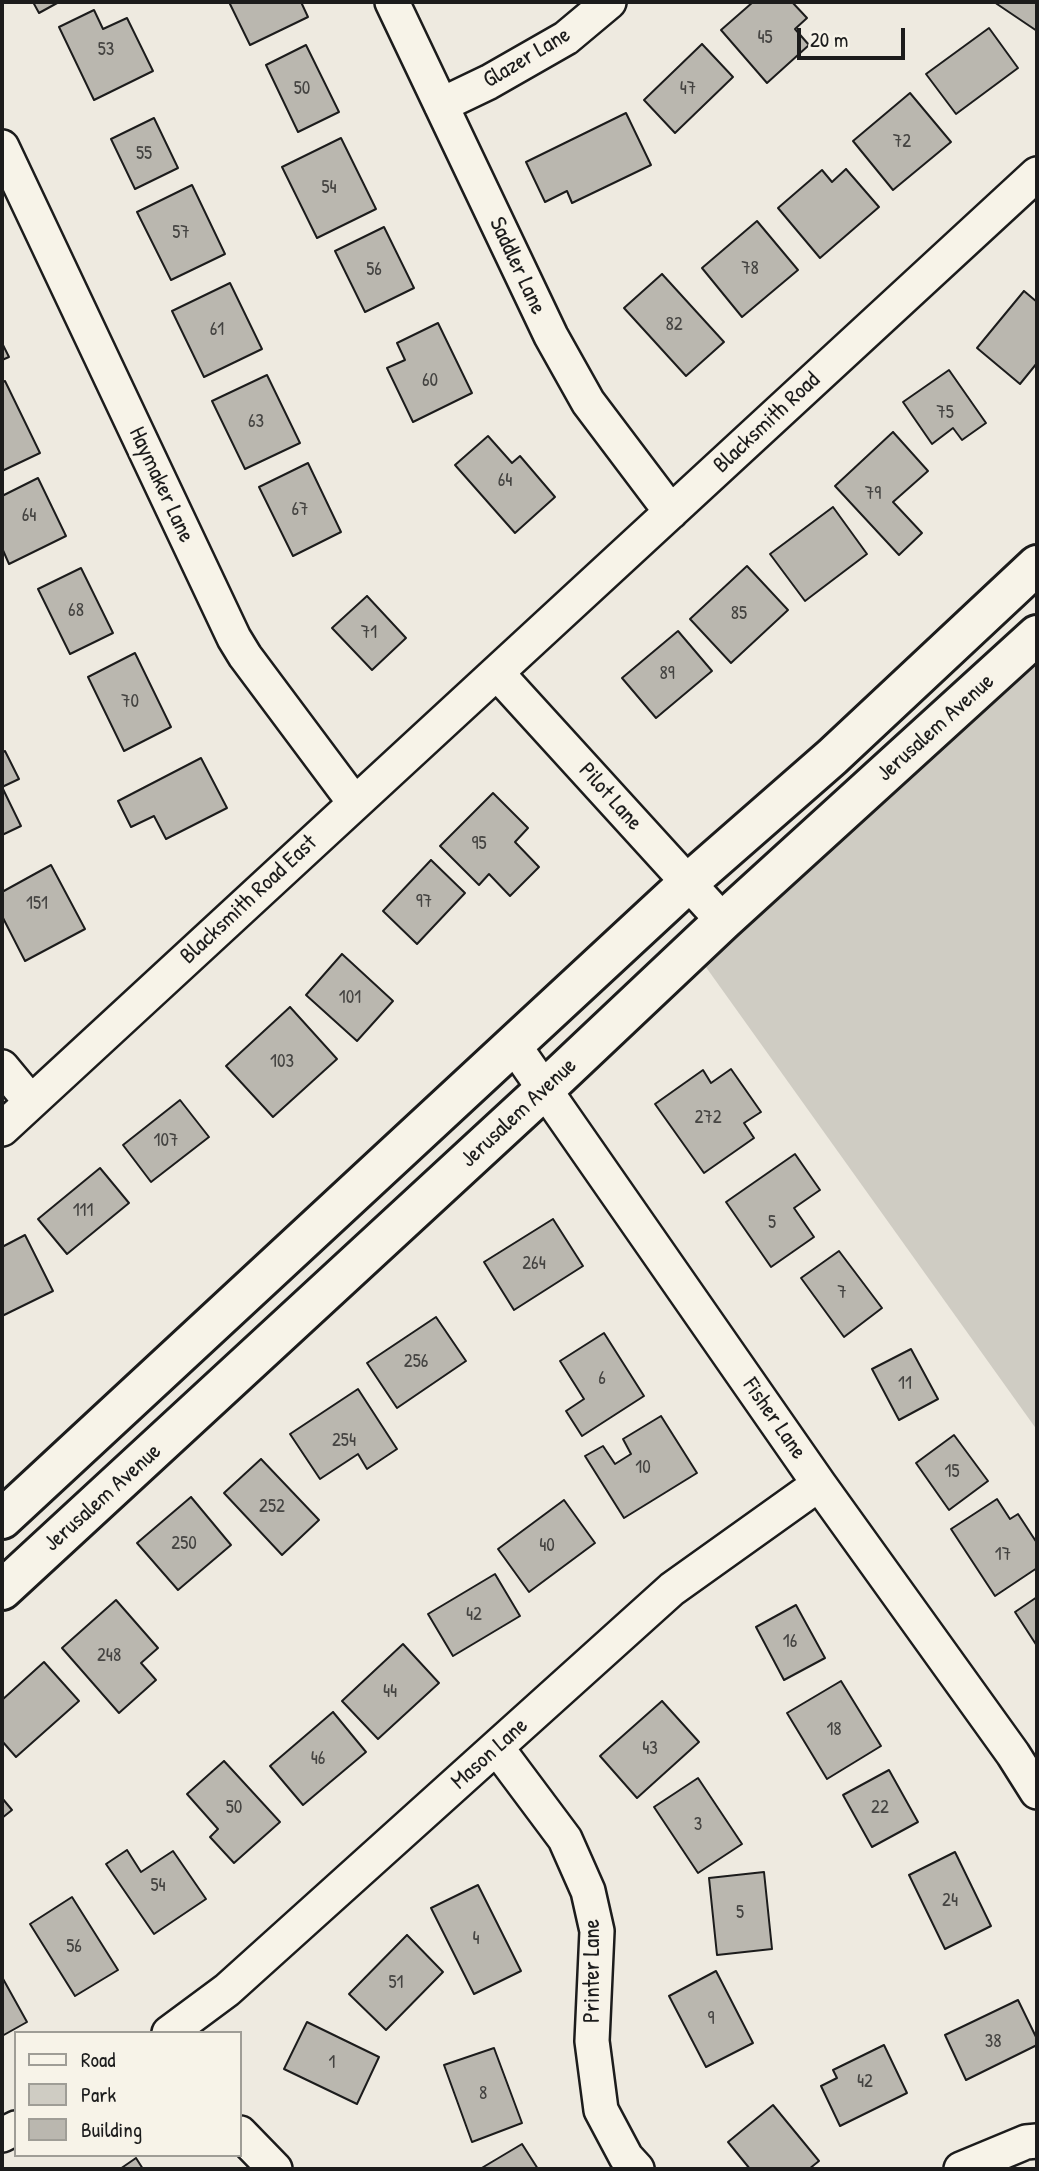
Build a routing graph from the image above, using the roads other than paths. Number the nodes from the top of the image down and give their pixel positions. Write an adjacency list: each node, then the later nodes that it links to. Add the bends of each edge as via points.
1 (392, 2): 3 (street, Saddler Lane)
2 (609, 2): 3 (street, Glazer Lane, via 566,38)
3 (441, 105): 6 (street, Saddler Lane, via 569,369 588,402)
4 (2, 147): 10 (street, Haymaker Lane, via 234,638)
5 (1037, 174): 6 (street, Blacksmith Road)
6 (671, 512): 9 (street, Blacksmith Road)
7 (1037, 565): 11 (main road, via 832,757)
8 (1037, 635): 12 (main road, Jerusalem Avenue)
9 (497, 673): 10 (street, Blacksmith Road East); 11 (street, Pilot Lane)
10 (354, 802): 16 (street, Blacksmith Road East)
11 (688, 883): 12 (street, Pilot Lane); 13 (main road)
12 (723, 921): 15 (main road, Jerusalem Avenue)
13 (513, 1044): 15 (street, Fisher Lane); 18 (main road)
14 (2, 1067): 16 (street)
15 (544, 1090): 19 (main road, Jerusalem Avenue); 20 (street, Fisher Lane)
16 (31, 1102): 17 (street, Blacksmith Road East)
17 (2, 1129)
18 (139, 1391): 19 (main road); 21 (main road)
19 (176, 1430): 22 (main road, Jerusalem Avenue)
20 (819, 1484): 23 (street, Mason Lane, via 672,1589); 24 (street, Fisher Lane)
21 (2, 1519)
22 (2, 1590)
23 (497, 1748): 25 (street, Mason Lane, via 227,1990); 29 (street, Printer Lane, via 565,1839 588,1891 597,1931 593,2041 601,2110)
24 (1037, 1792)
25 (172, 2031)
26 (242, 2135): 28 (street)
27 (1037, 2141): 30 (street)
28 (275, 2169)
29 (637, 2169)
30 (961, 2169)

